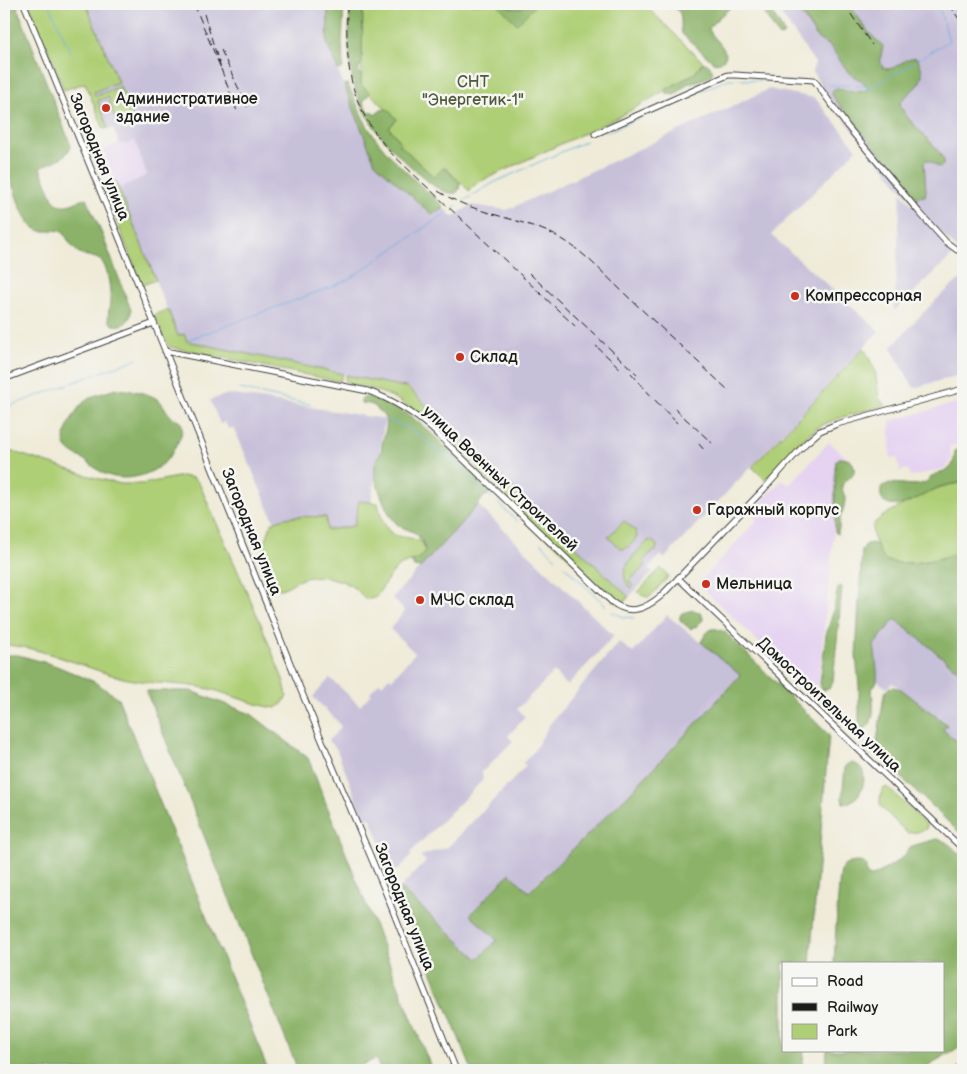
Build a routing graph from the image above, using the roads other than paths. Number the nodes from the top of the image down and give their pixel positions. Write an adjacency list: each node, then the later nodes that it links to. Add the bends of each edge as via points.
1 (24, 4): 4 (street, Загородная улица)
2 (595, 134): 3 (street, via 728,75 814,80 847,126 919,212 946,242)
3 (963, 252)
4 (154, 323): 5 (street, Загородная улица); 6 (street)
5 (165, 351): 8 (street, улица Военных Строителей, via 354,388 399,404 433,430 620,608 634,610 650,604); 11 (street, Загородная улица)
6 (4, 379)
7 (963, 389): 8 (street, улица Военных Строителей, via 820,431)
8 (678, 578): 9 (street, Домостроительная улица)
9 (963, 849)
10 (963, 1065): 12 (main road)
11 (456, 1070)
12 (956, 1070)

